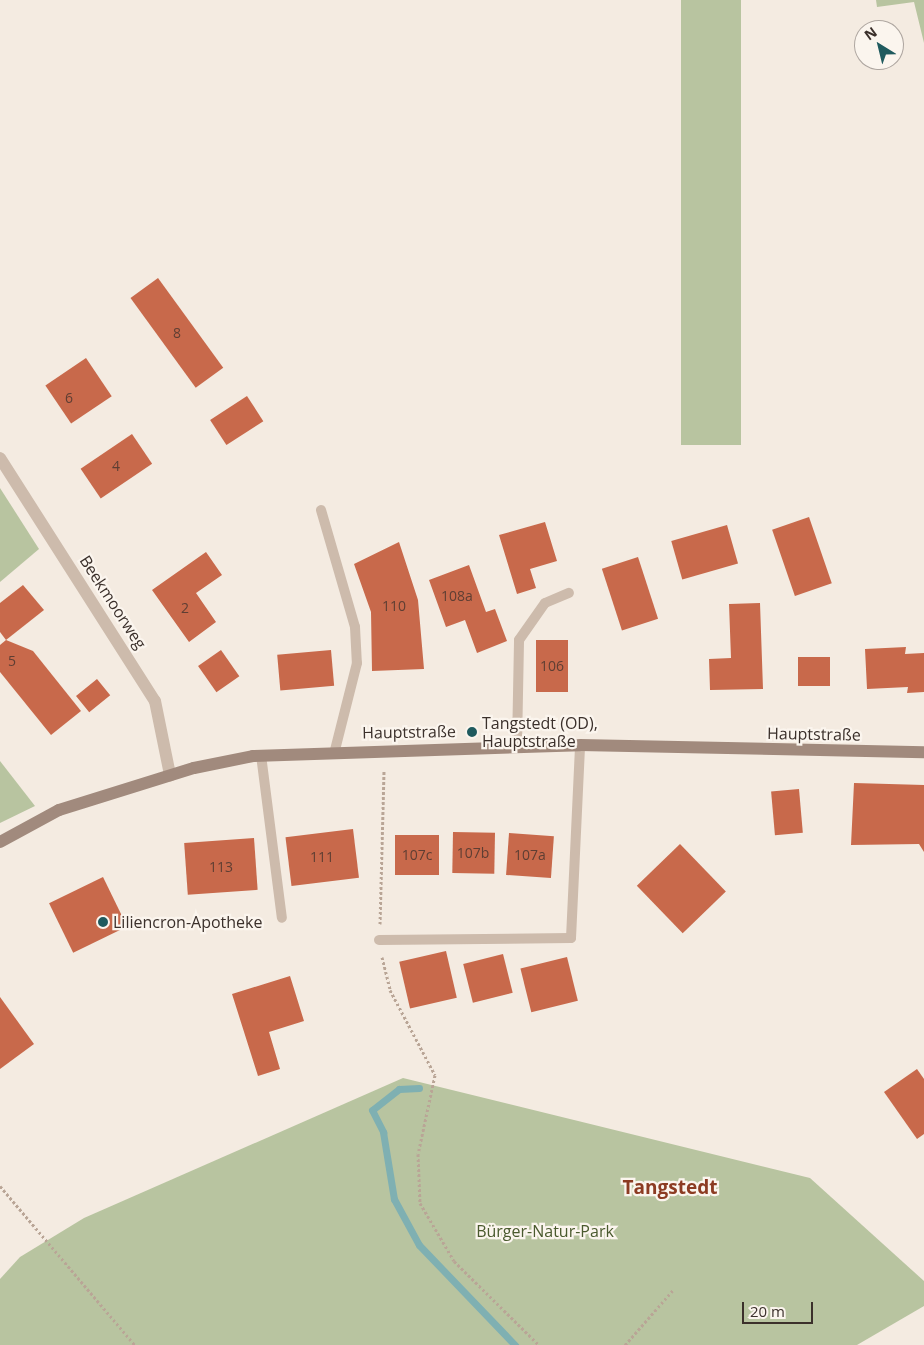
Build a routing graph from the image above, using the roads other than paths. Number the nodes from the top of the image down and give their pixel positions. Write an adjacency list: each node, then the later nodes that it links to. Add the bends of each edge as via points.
1 (0, 458): 9 (street, Beekmoorweg, via 155,701)
2 (321, 510): 6 (lane, via 355,627 357,663)
3 (569, 594): 5 (lane, via 545,603 519,640)
4 (580, 745): 5 (street, Hauptstraße); 7 (street, Hauptstraße); 12 (lane, via 571,938)
5 (517, 746): 6 (street, Hauptstraße)
6 (335, 750): 8 (street, Hauptstraße)
7 (924, 752)
8 (261, 755): 9 (street, Hauptstraße); 11 (lane)
9 (170, 776): 10 (street, Hauptstraße, via 59,810)
10 (0, 842)
11 (282, 918)
12 (380, 940)

